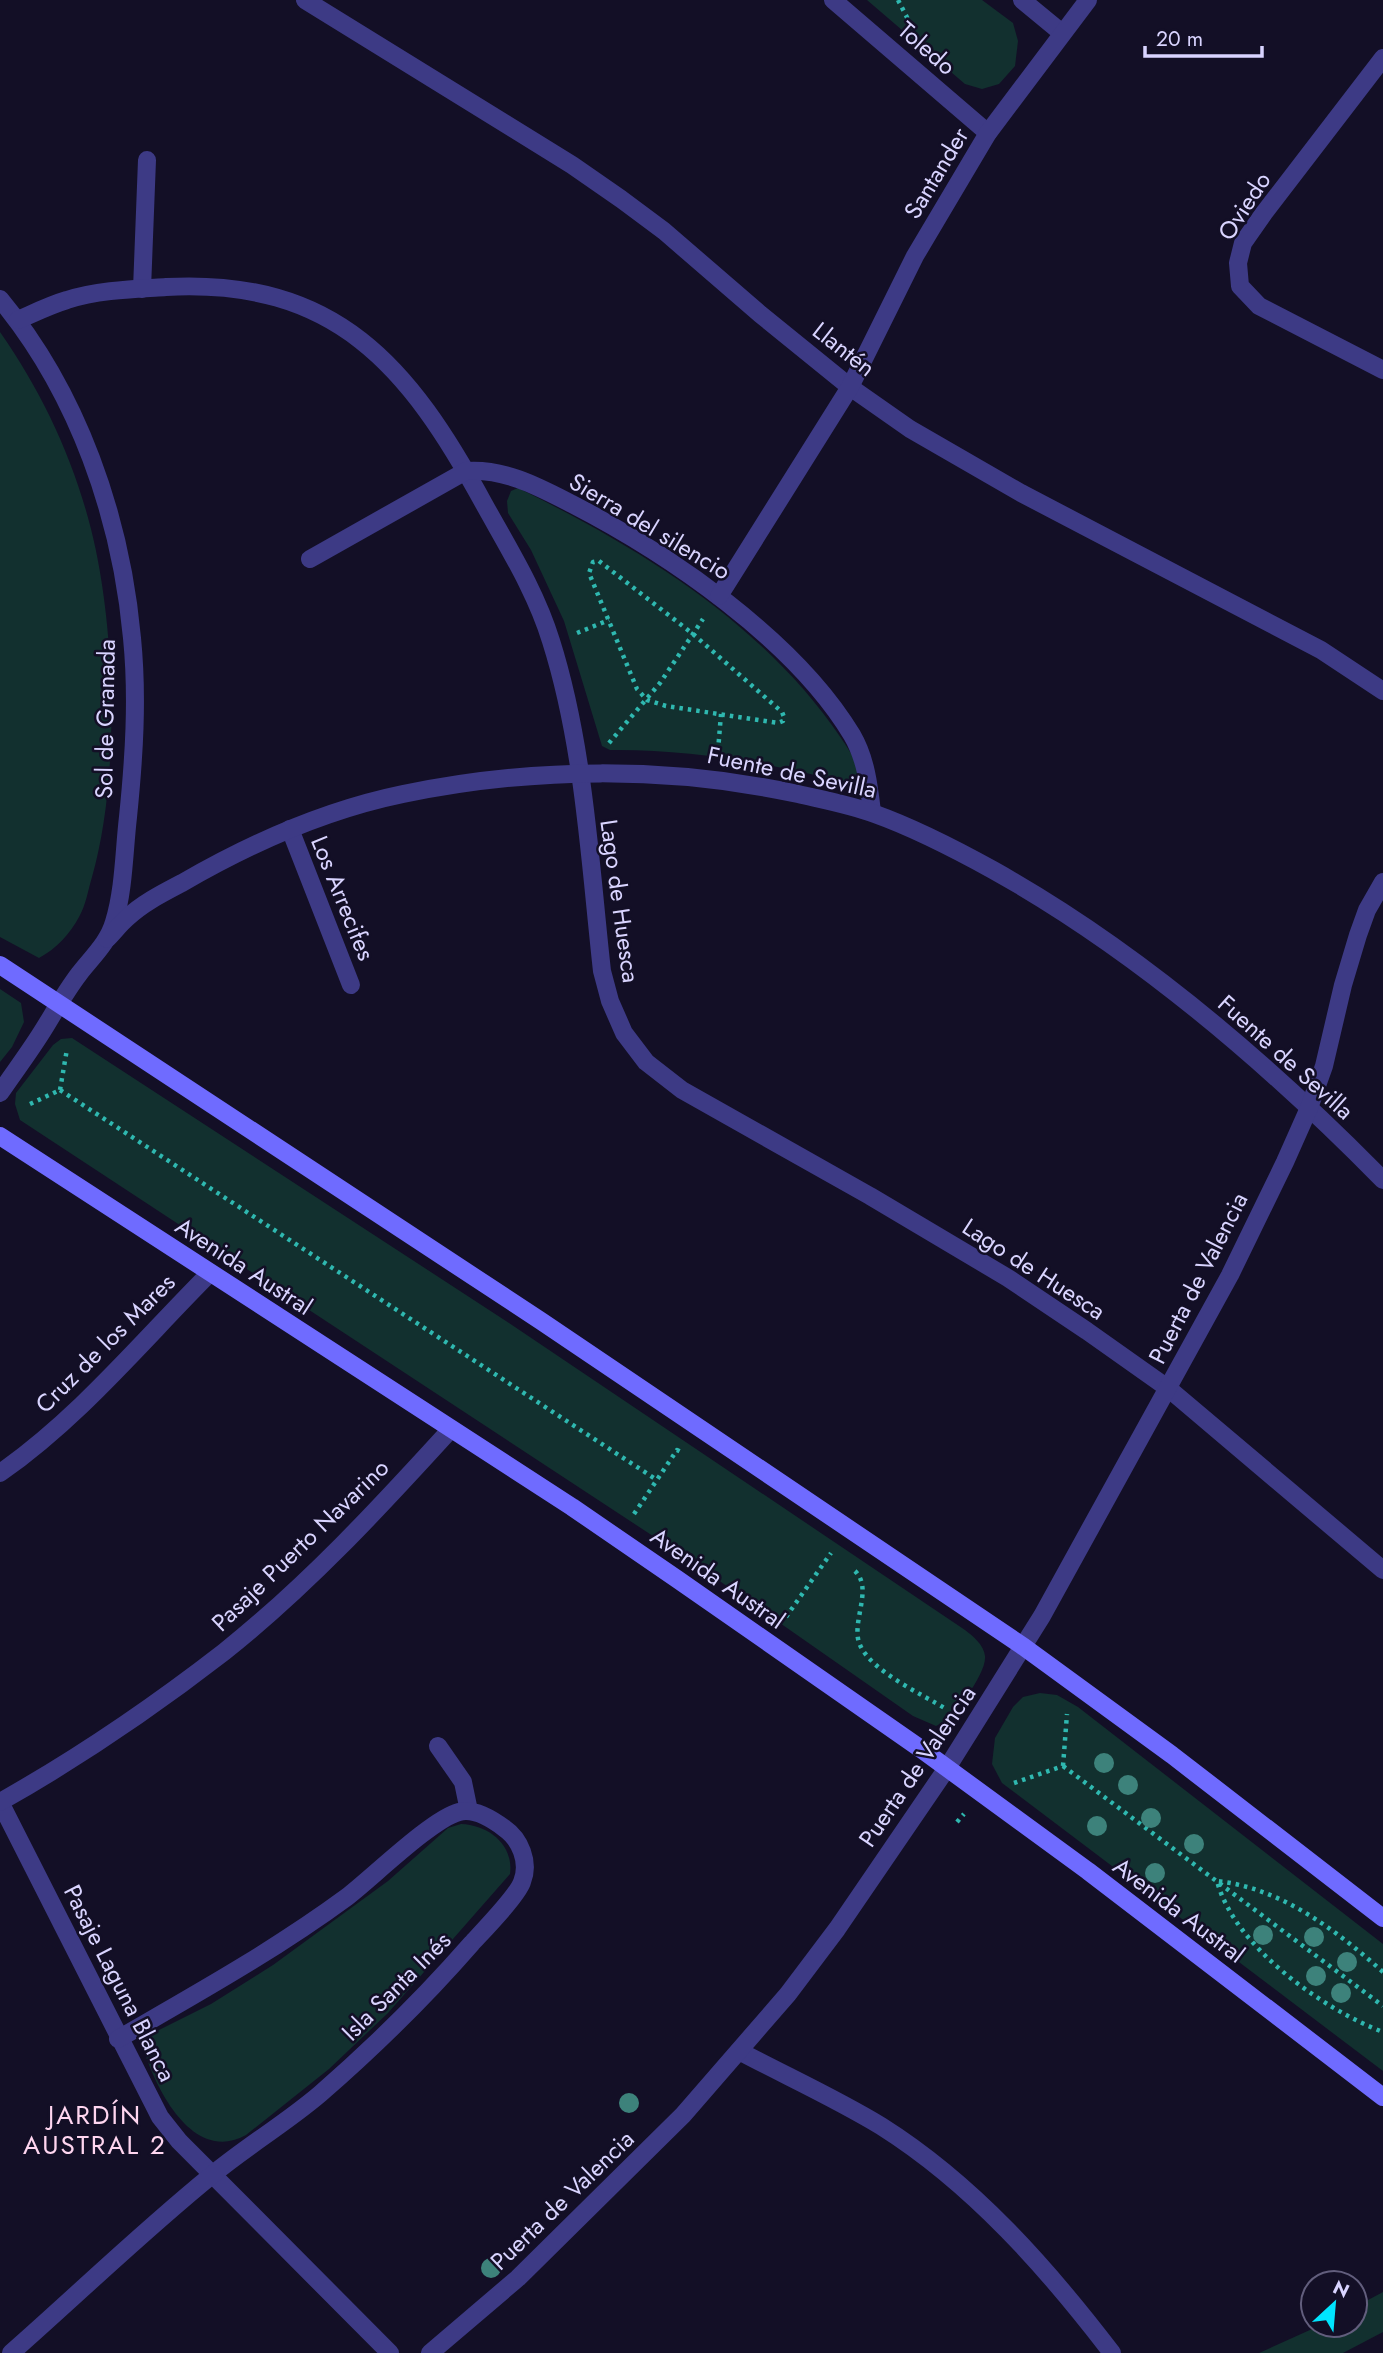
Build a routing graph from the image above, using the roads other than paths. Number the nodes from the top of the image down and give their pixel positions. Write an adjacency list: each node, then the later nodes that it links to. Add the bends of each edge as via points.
1 (305, 0): 13 (street, Llantén, via 621,199)
2 (833, 0): 7 (street, Toledo)
3 (1022, 0): 5 (street)
4 (1088, 0): 5 (street, Santander)
5 (1062, 33): 7 (street, Santander)
6 (1383, 58): 12 (street, Oviedo, via 1264,213 1243,243 1238,263 1241,286 1259,306)
7 (988, 133): 13 (street, Santander, via 915,256)
8 (146, 160): 9 (street)
9 (142, 289): 11 (street, Lago de Huesca, via 67,299); 14 (street, Lago de Huesca, via 200,285 235,289 298,303 328,317 374,351 408,387)
10 (0, 299): 11 (street, Sol de Granada)
11 (18, 320): 22 (street, Sol de Granada, via 64,396 86,445 110,519 127,599 135,733 117,908)
12 (1383, 370)
13 (850, 387): 16 (street, Santander); 17 (street, Llantén, via 957,457 1321,650)
14 (467, 471): 15 (street); 16 (street, Sierra del silencio, via 502,474 558,497 624,533); 18 (street, Lago de Huesca, via 531,588 547,631)
15 (310, 559)
16 (719, 596): 19 (street, Sierra del silencio, via 786,654 841,719 863,757)
17 (1383, 691)
18 (579, 774): 19 (street, Fuente de Sevilla, via 716,778); 20 (street, Fuente de Sevilla, via 435,787 339,810); 31 (street, Lago de Huesca, via 602,971 624,1033 646,1062 682,1090 1008,1278)
19 (872, 812): 27 (street, Fuente de Sevilla, via 959,851 1092,930 1218,1027)
20 (290, 829): 22 (street, Fuente de Sevilla, via 218,862 148,903); 24 (street, Los Arrecifes)
21 (1383, 882): 27 (street, Puerta de Valencia, via 1350,957)
22 (107, 939): 25 (street, Sol de Granada)
23 (0, 965): 25 (main road)
24 (351, 985)
25 (58, 1003): 26 (street, Sol de Granada); 35 (main road)
26 (0, 1093)
27 (1309, 1108): 29 (street, Fuente de Sevilla); 31 (street, Puerta de Valencia, via 1230,1275)
28 (0, 1136): 30 (main road, Avenida Austral)
29 (1383, 1180)
30 (210, 1273): 32 (main road, Avenida Austral); 33 (street, Cruz de los Mares, via 124,1365)
31 (1169, 1389): 34 (street, Lago de Huesca); 35 (street, Puerta de Valencia)
32 (451, 1429): 37 (main road, Avenida Austral, via 677,1579); 38 (street, Pasaje Puerto Navarino, via 324,1562 225,1651 111,1733)
33 (0, 1473)
34 (1383, 1570)
35 (1024, 1647): 37 (street, Puerta de Valencia); 40 (main road)
36 (438, 1746): 39 (street, via 463,1782)
37 (947, 1768): 42 (street, Puerta de Valencia, via 837,1929); 43 (main road, Avenida Austral)
38 (0, 1802): 41 (street, Pasaje Laguna Blanca)
39 (469, 1811): 41 (street, via 458,1812 429,1830 302,1929); 44 (street, Isla Santa Inés, via 513,1835 525,1865 522,1882 394,2027 319,2095)
40 (1383, 1918)
41 (118, 2039): 44 (street, Pasaje Laguna Blanca, via 160,2117)
42 (739, 2051): 48 (street, Puerta de Valencia, via 683,2115 518,2278); 49 (street, via 881,2127 954,2180 1042,2267)
43 (1383, 2097)
44 (213, 2174): 46 (street, Isla Santa Inés); 47 (street, Pasaje Laguna Blanca)
45 (0, 2342): 46 (street)
46 (9, 2353)
47 (390, 2353)
48 (430, 2353)
49 (1112, 2353)

